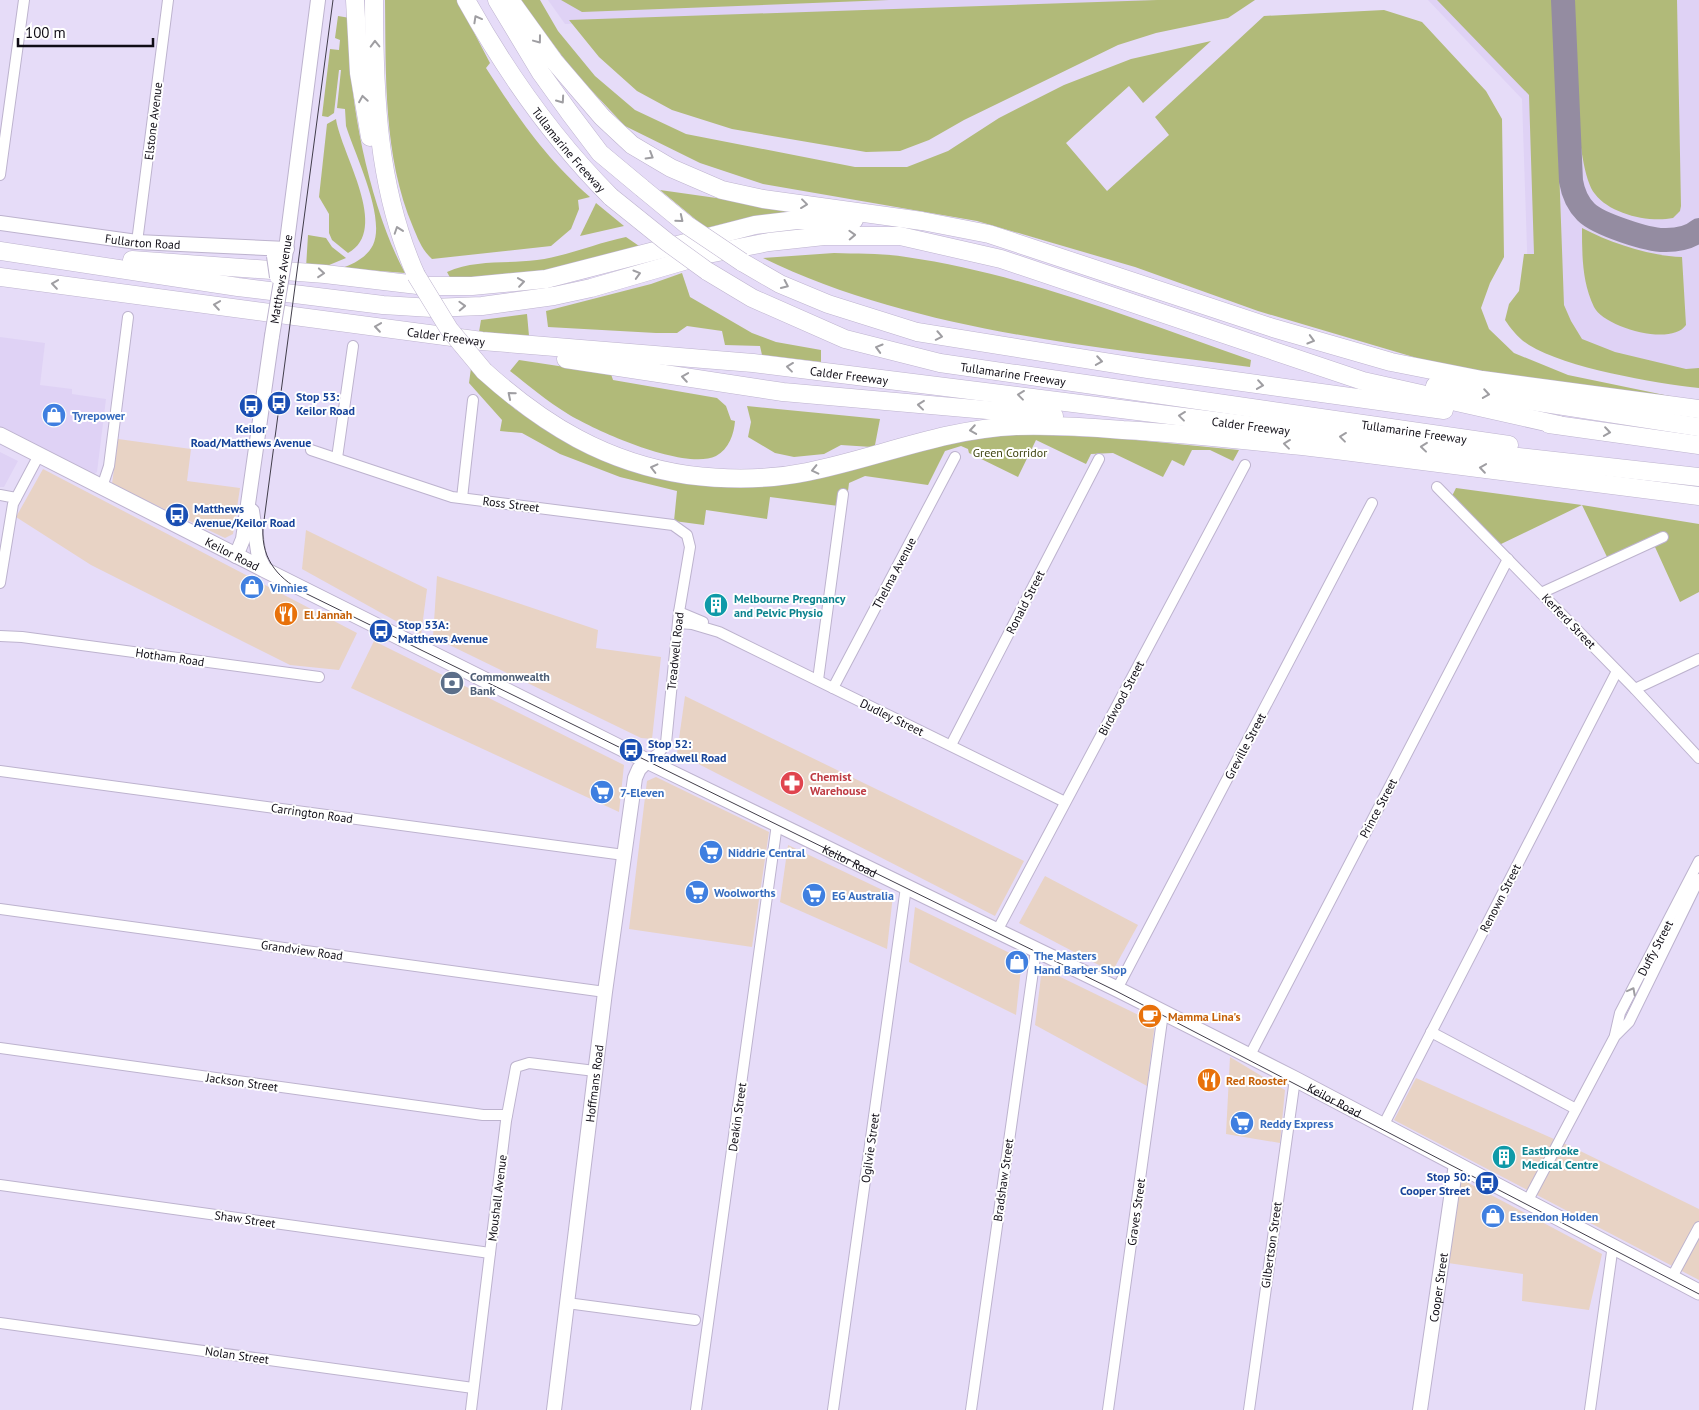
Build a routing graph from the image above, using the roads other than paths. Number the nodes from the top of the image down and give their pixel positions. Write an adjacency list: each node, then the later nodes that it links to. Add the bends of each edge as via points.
1 (24, 0): 9 (street)
2 (168, 0): 14 (street, Elstone Avenue)
3 (318, 0): 16 (main road, Matthews Avenue)
4 (355, 0): 10 (highway, one-way to 4, via 365,112)
5 (374, 0): 10 (highway, one-way to 5, via 378,112)
6 (466, 0): 37 (highway, Tullamarine Freeway, one-way to 6, bridge, via 940,363 845,339 752,298 667,242 611,197 579,165 536,109 492,46)
7 (497, 0): 26 (highway, Tullamarine Freeway, one-way to 26, bridge, via 542,73 600,153 687,225 742,262 780,284 828,304 926,334 1253,384)
8 (510, 0): 12 (highway, one-way to 12, via 554,61 602,117 632,145 671,168 722,190 763,199)
9 (0, 175)
10 (385, 180): 28 (highway, one-way to 10, bridge, via 1065,426 992,428 934,438 790,475 741,479 704,477 638,464 577,439 526,408 484,371 449,329 416,275)
11 (0, 223): 14 (main road, Fullarton Road)
12 (947, 226): 17 (highway, one-way to 12, via 115,258 342,275 426,286 472,286 546,279 730,229 761,224 847,220); 22 (highway, one-way to 22, via 989,234 1354,352 1434,371)
13 (900, 236): 17 (highway, Calder Freeway, one-way to 13, via 248,288 432,308 482,306 554,296 708,254 769,242 824,236); 26 (highway, Calder Freeway, via 1001,260 1362,381); 27 (highway, one-way to 27, via 970,244 1054,265 1301,350 1414,382)
14 (137, 242): 16 (main road, Fullarton Road)
15 (0, 251): 17 (highway, Calder Freeway)
16 (278, 252): 42 (main road, Matthews Avenue, bridge, via 278,296)
17 (81, 262)
18 (0, 277): 20 (highway, Calder Freeway, one-way to 18)
19 (128, 317): 40 (street, via 109,466)
20 (482, 341): 28 (highway, one-way to 20, via 1031,414 783,392 557,357); 39 (highway, Calder Freeway, one-way to 20, via 1392,443 753,363)
21 (353, 346): 34 (street)
22 (1553, 390): 24 (highway); 25 (highway)
23 (473, 400): 47 (street)
24 (1699, 409)
25 (1699, 420)
26 (1559, 425): 30 (highway, Tullamarine Freeway, one-way to 30)
27 (1699, 427)
28 (1178, 433): 38 (highway, one-way to 28)
29 (0, 435): 32 (main road, Keilor Road)
30 (1699, 445)
31 (311, 450): 34 (street, Ross Street)
32 (39, 455): 40 (main road, Keilor Road); 46 (street)
33 (955, 457): 65 (street, Thelma Avenue)
34 (337, 458): 47 (street, Ross Street)
35 (1098, 459): 67 (street, Ronald Street)
36 (1245, 465): 71 (street, Birdwood Street)
37 (1699, 472)
38 (1532, 475): 45 (highway); 49 (highway)
39 (1699, 477)
40 (102, 487): 52 (main road, Keilor Road)
41 (1437, 488): 53 (street, Kerferd Street)
42 (249, 490): 52 (main road, Matthews Avenue, via 243,539); 54 (main road, via 257,549)
43 (843, 494): 64 (street)
44 (0, 495): 46 (street)
45 (1699, 496)
46 (16, 498): 55 (street)
47 (462, 498): 50 (street, Ross Street, via 673,525)
48 (1372, 503): 81 (street, Greville Street)
49 (1699, 503)
50 (687, 535): 57 (street, Treadwell Road, via 690,547)
51 (1663, 537): 56 (street)
52 (236, 556): 54 (main road, Keilor Road)
53 (1508, 559): 56 (street, Kerferd Street); 86 (street, Prince Street)
54 (265, 570): 69 (main road, Keilor Road)
55 (0, 583)
56 (1541, 592): 62 (street, Kerferd Street)
57 (678, 617): 64 (street, Dudley Street, via 719,632); 69 (street, Treadwell Road, via 666,743)
58 (0, 628): 59 (street); 60 (street, Hotham Road)
59 (0, 636): 60 (street, Hotham Road)
60 (22, 637): 63 (street, Hotham Road)
61 (1699, 659): 66 (street)
62 (1617, 671): 66 (street, Kerferd Street); 84 (street, Renown Street)
63 (319, 678)
64 (818, 680): 65 (street, Dudley Street)
65 (832, 688): 67 (street, Dudley Street)
66 (1636, 689): 68 (street, Kerferd Street)
67 (950, 745): 71 (street, Dudley Street)
68 (1699, 758)
69 (647, 761): 72 (main road, Keilor Road); 73 (main road, Hoffmans Road, via 635,778)
70 (0, 771): 73 (street, Carrington Road)
71 (1065, 802): 79 (street, Birdwood Street)
72 (777, 824): 76 (main road, Keilor Road); 106 (street, Deakin Street)
73 (624, 855): 82 (main road, Hoffmans Road)
74 (1699, 861): 78 (street, Duffy Street)
75 (1699, 879): 78 (street, Duffy Street)
76 (906, 887): 79 (main road, Keilor Road); 107 (street, Ogilvie Street)
77 (0, 909): 82 (street, Grandview Road)
78 (1673, 924): 89 (street, Duffy Street, via 1629,1022 1615,1036)
79 (997, 931): 80 (main road, Keilor Road)
80 (1036, 950): 81 (main road, Keilor Road); 108 (street, Bradshaw Street)
81 (1117, 989): 83 (main road, Keilor Road)
82 (605, 992): 87 (main road, Hoffmans Road)
83 (1163, 1013): 86 (main road, Keilor Road); 109 (street, Graves Street)
84 (1431, 1032): 89 (street); 91 (street, Renown Street)
85 (0, 1048): 90 (street, Jackson Street)
86 (1249, 1056): 88 (main road, Keilor Road)
87 (595, 1071): 90 (street, Moushall Avenue, via 529,1062 516,1067); 100 (main road, Hoffmans Road)
88 (1295, 1079): 91 (main road, Keilor Road); 110 (street, Gilbertson Street)
89 (1576, 1109): 94 (street, Duffy Street)
90 (507, 1118): 97 (street, Moushall Avenue)
91 (1383, 1126): 92 (main road, Keilor Road)
92 (1456, 1164): 94 (main road, Keilor Road); 111 (main road, Cooper Street)
93 (0, 1186): 97 (street, Shaw Street)
94 (1527, 1202): 96 (main road, Keilor Road)
95 (1699, 1227): 98 (street)
96 (1615, 1247): 98 (main road, Keilor Road); 112 (street)
97 (490, 1253): 103 (street, Moushall Avenue)
98 (1672, 1277): 99 (main road, Keilor Road)
99 (1699, 1292)
100 (567, 1303): 101 (street); 105 (main road, Hoffmans Road)
101 (695, 1320)
102 (0, 1323): 103 (street, Nolan Street)
103 (473, 1388): 104 (street, Moushall Avenue)
104 (471, 1410)
105 (554, 1410)
106 (696, 1410)
107 (833, 1410)
108 (971, 1410)
109 (1108, 1410)
110 (1248, 1410)
111 (1420, 1410)
112 (1590, 1410)

